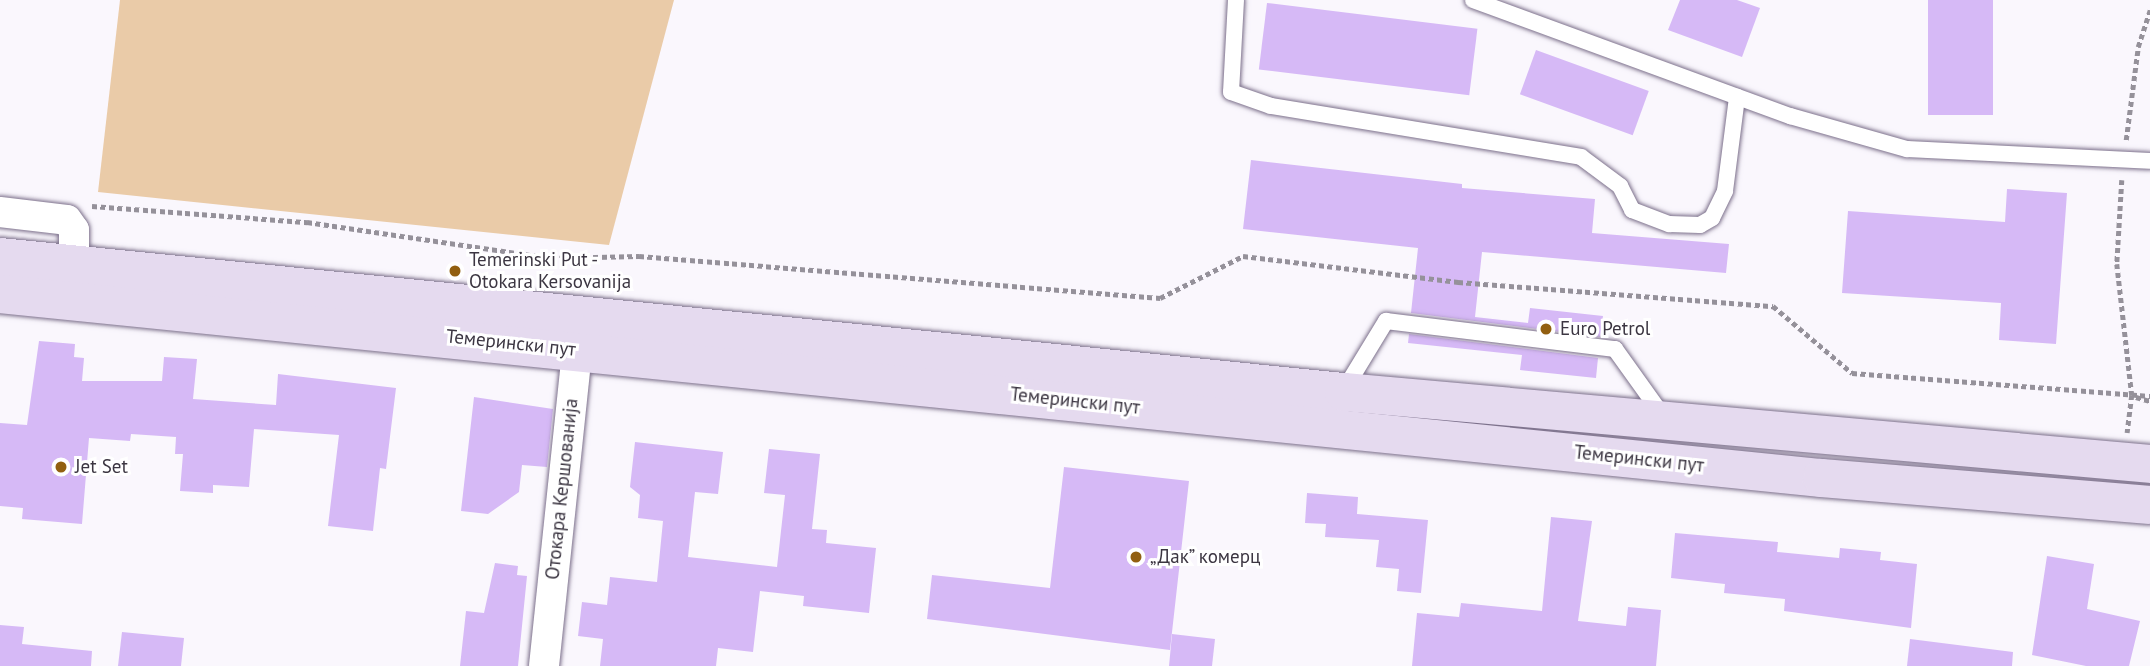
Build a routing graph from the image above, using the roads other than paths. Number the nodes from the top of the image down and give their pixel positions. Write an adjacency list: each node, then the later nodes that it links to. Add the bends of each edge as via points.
1 (1236, 0): 3 (lane, via 1231,92 1271,106 1581,157 1619,186 1632,210 1669,224 1700,225 1712,218 1726,191)
2 (1474, 0): 3 (lane)
3 (1737, 97): 4 (lane, via 1907,149)
4 (2150, 161)
5 (0, 212): 7 (street, via 66,220 74,230)
6 (0, 257): 7 (main road, Темерински пут)
7 (74, 265): 9 (main road, Темерински пут)
8 (0, 294): 9 (main road, Темерински пут)
9 (579, 331): 10 (main road, Темерински пут); 13 (main road, Темерински пут, via 1822,478); 14 (street, Отокара Кершованија)
10 (1343, 392): 11 (main road, Темерински пут); 11 (lane, via 1387,321 1615,349)
11 (1667, 421): 12 (main road, Темерински пут)
12 (2150, 464)
13 (2150, 505)
14 (544, 666)

